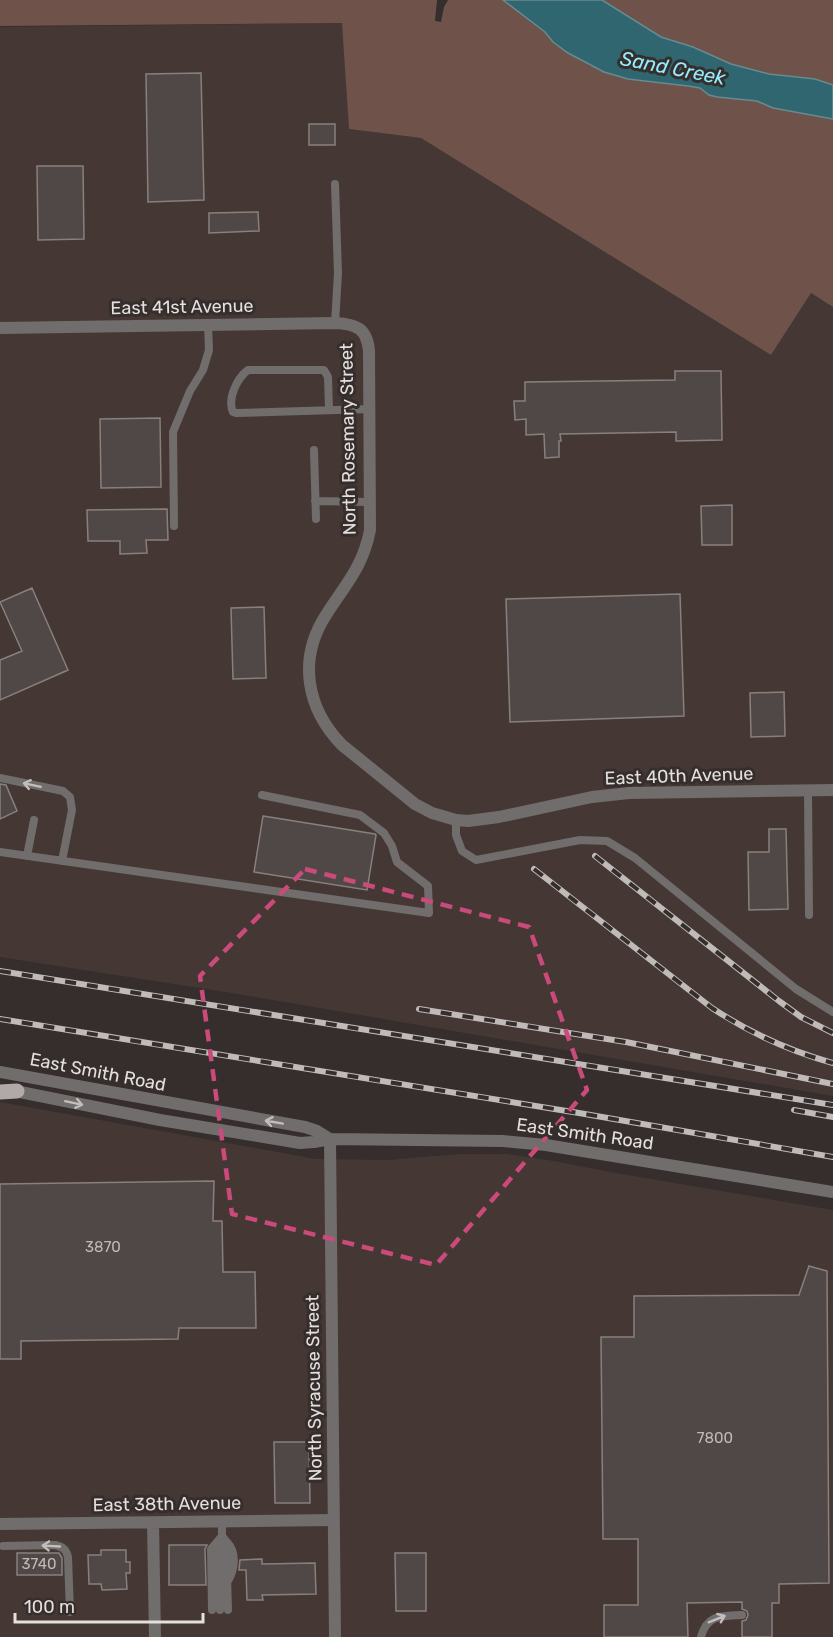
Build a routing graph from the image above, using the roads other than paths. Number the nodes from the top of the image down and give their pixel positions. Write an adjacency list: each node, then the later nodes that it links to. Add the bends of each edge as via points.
1 (335, 184): 2 (lane)
2 (335, 323): 3 (street, East 41st Avenue); 5 (street, East 41st Avenue, via 349,324)
3 (208, 325): 4 (street, East 41st Avenue); 12 (lane, via 209,350 203,370 172,432)
4 (0, 328)
5 (362, 331): 6 (street, North Rosemary Street, via 368,345)
6 (370, 409): 7 (lane); 10 (street, North Rosemary Street)
7 (329, 411): 7 (lane, via 236,413 230,401 248,370 324,370)
8 (314, 450): 9 (lane)
9 (315, 501): 10 (lane); 11 (lane)
10 (371, 502): 18 (street, North Rosemary Street, via 364,555 325,616 312,647 309,666 313,699 326,726 342,745 416,804)
11 (316, 519)
12 (174, 526)
13 (0, 778): 21 (lane, one-way to 13, via 72,810 70,797 63,791)
14 (808, 790): 15 (street, East 40th Avenue); 18 (street, East 40th Avenue, via 620,794 499,817); 22 (lane)
15 (833, 790)
16 (262, 795): 21 (lane, via 360,815 384,833 397,862 428,886 429,914)
17 (34, 820): 20 (lane)
18 (456, 820): 23 (lane, via 462,851 476,860 580,840 607,841 635,858 796,989)
19 (0, 852): 20 (lane)
20 (27, 856): 21 (lane)
21 (62, 861)
22 (809, 915)
23 (833, 1012)
24 (0, 1072): 27 (street, East Smith Road, one-way to 24, via 305,1127)
25 (0, 1090): 26 (main road)
26 (17, 1091): 27 (street, East Smith Road, one-way to 27, via 300,1143)
27 (330, 1139): 28 (street, East Smith Road, via 546,1144); 29 (street, North Syracuse Street)
28 (833, 1192)
29 (333, 1520): 30 (street, East 38th Avenue); 38 (street, North Syracuse Street)
30 (222, 1522): 31 (street, East 38th Avenue); 33 (lane)
31 (153, 1523): 32 (street, East 38th Avenue); 37 (street)
32 (0, 1524)
33 (224, 1538): 33 (lane, via 211,1549 220,1610 227,1582)
34 (3, 1546): 35 (lane, one-way to 34, via 68,1557 62,1546)
35 (70, 1612)
36 (742, 1615): 39 (lane, one-way to 36, via 710,1620)
37 (155, 1637)
38 (335, 1637)
39 (701, 1637)

